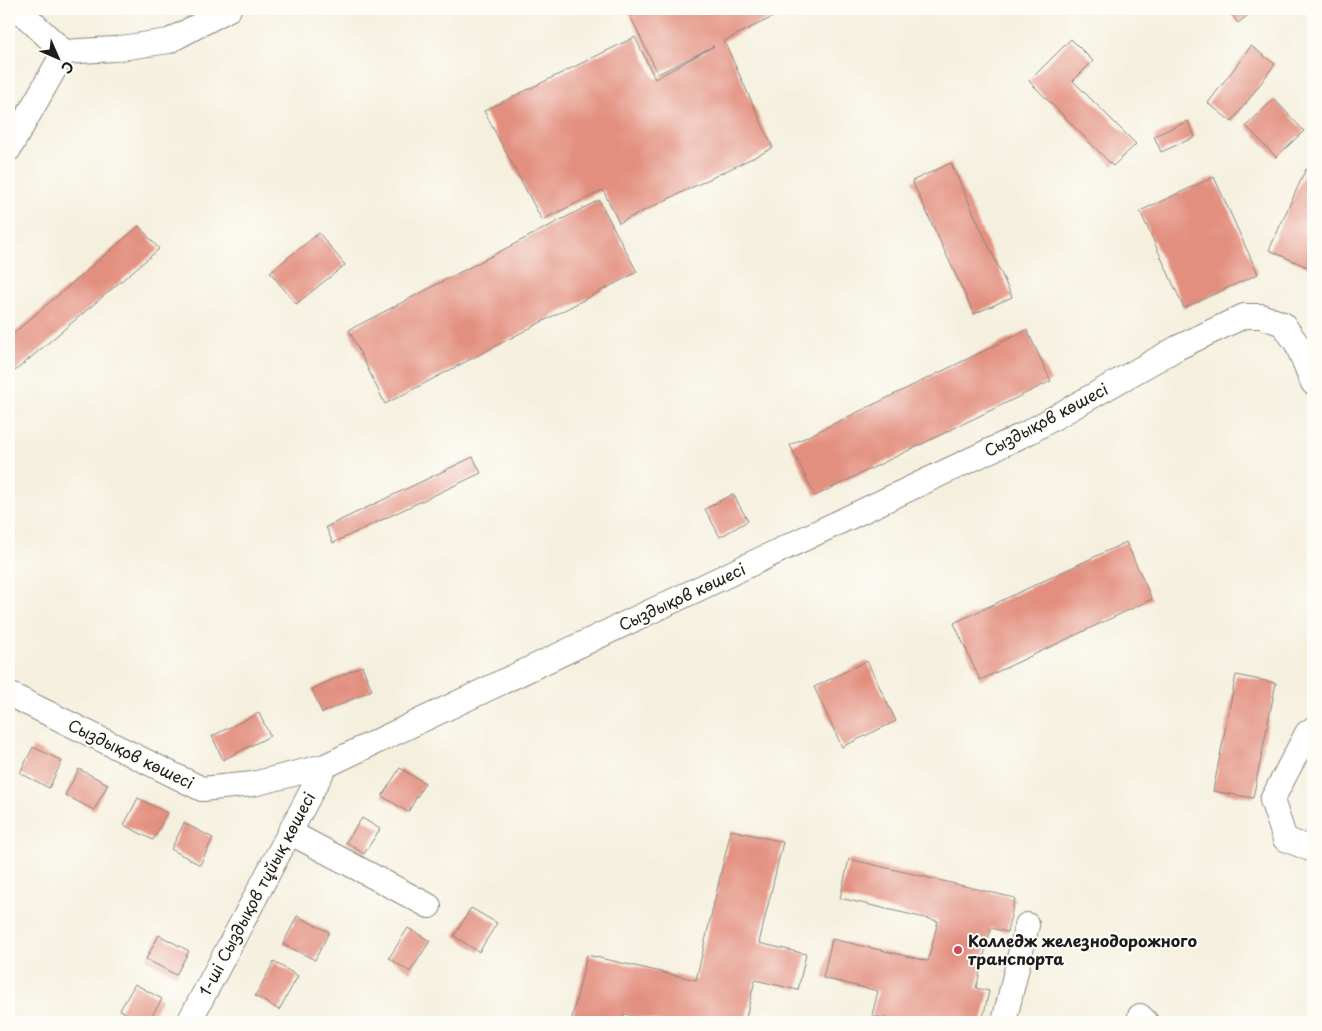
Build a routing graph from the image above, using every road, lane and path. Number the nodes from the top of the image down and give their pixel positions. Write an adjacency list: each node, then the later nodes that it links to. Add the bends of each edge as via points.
1 (18, 9): 3 (street)
2 (228, 9): 3 (street, via 169,41)
3 (64, 52): 4 (street)
4 (9, 149)
5 (1312, 373): 8 (street, Сыздықов көшесі, via 1283,324 1261,316 1244,316 1178,348 1029,432)
6 (9, 694): 8 (street, Сыздықов көшесі, via 202,789 253,784)
7 (1313, 729): 10 (street, via 1307,733 1272,800 1285,839)
8 (325, 766): 9 (street, 1-ші Сыздықов тұйық көшесі)
9 (291, 833): 11 (street); 13 (street, 1-ші Сыздықов тұйық көшесі)
10 (1313, 850)
11 (429, 906)
12 (1027, 925): 14 (street)
13 (189, 1022)
14 (1004, 1022)

